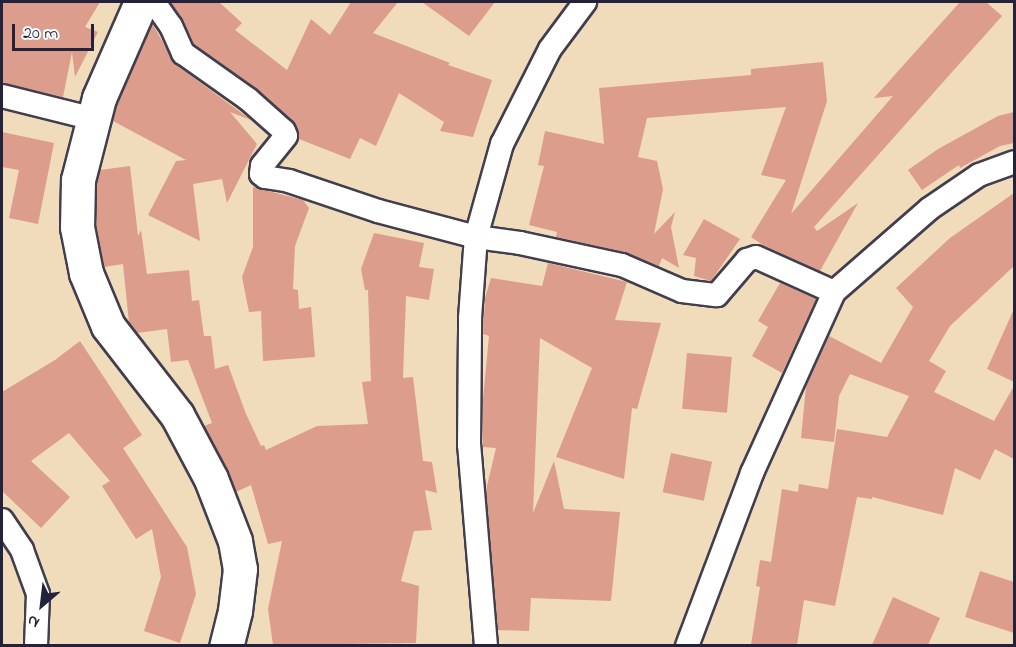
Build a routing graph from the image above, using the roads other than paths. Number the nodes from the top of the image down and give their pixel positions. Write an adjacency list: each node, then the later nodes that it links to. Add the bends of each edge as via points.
1 (141, 2): 5 (street, via 99,98)
2 (154, 2): 7 (street, via 183,53 285,131 286,136 262,166 261,174)
3 (585, 2): 7 (street, via 550,49 501,144)
4 (2, 96): 5 (street)
5 (94, 119): 11 (street, via 78,180 77,227 86,273 108,326 177,415 210,479 235,541 240,569)
6 (1014, 162): 8 (street, via 979,175 928,209)
7 (476, 237): 8 (street, via 622,265 682,291 717,295 747,260 756,257); 12 (street, via 470,318 469,445)
8 (834, 292): 13 (street, via 752,473)
9 (2, 520): 10 (street, via 22,550 38,594)
10 (36, 645)
11 (226, 645)
12 (486, 645)
13 (687, 645)

